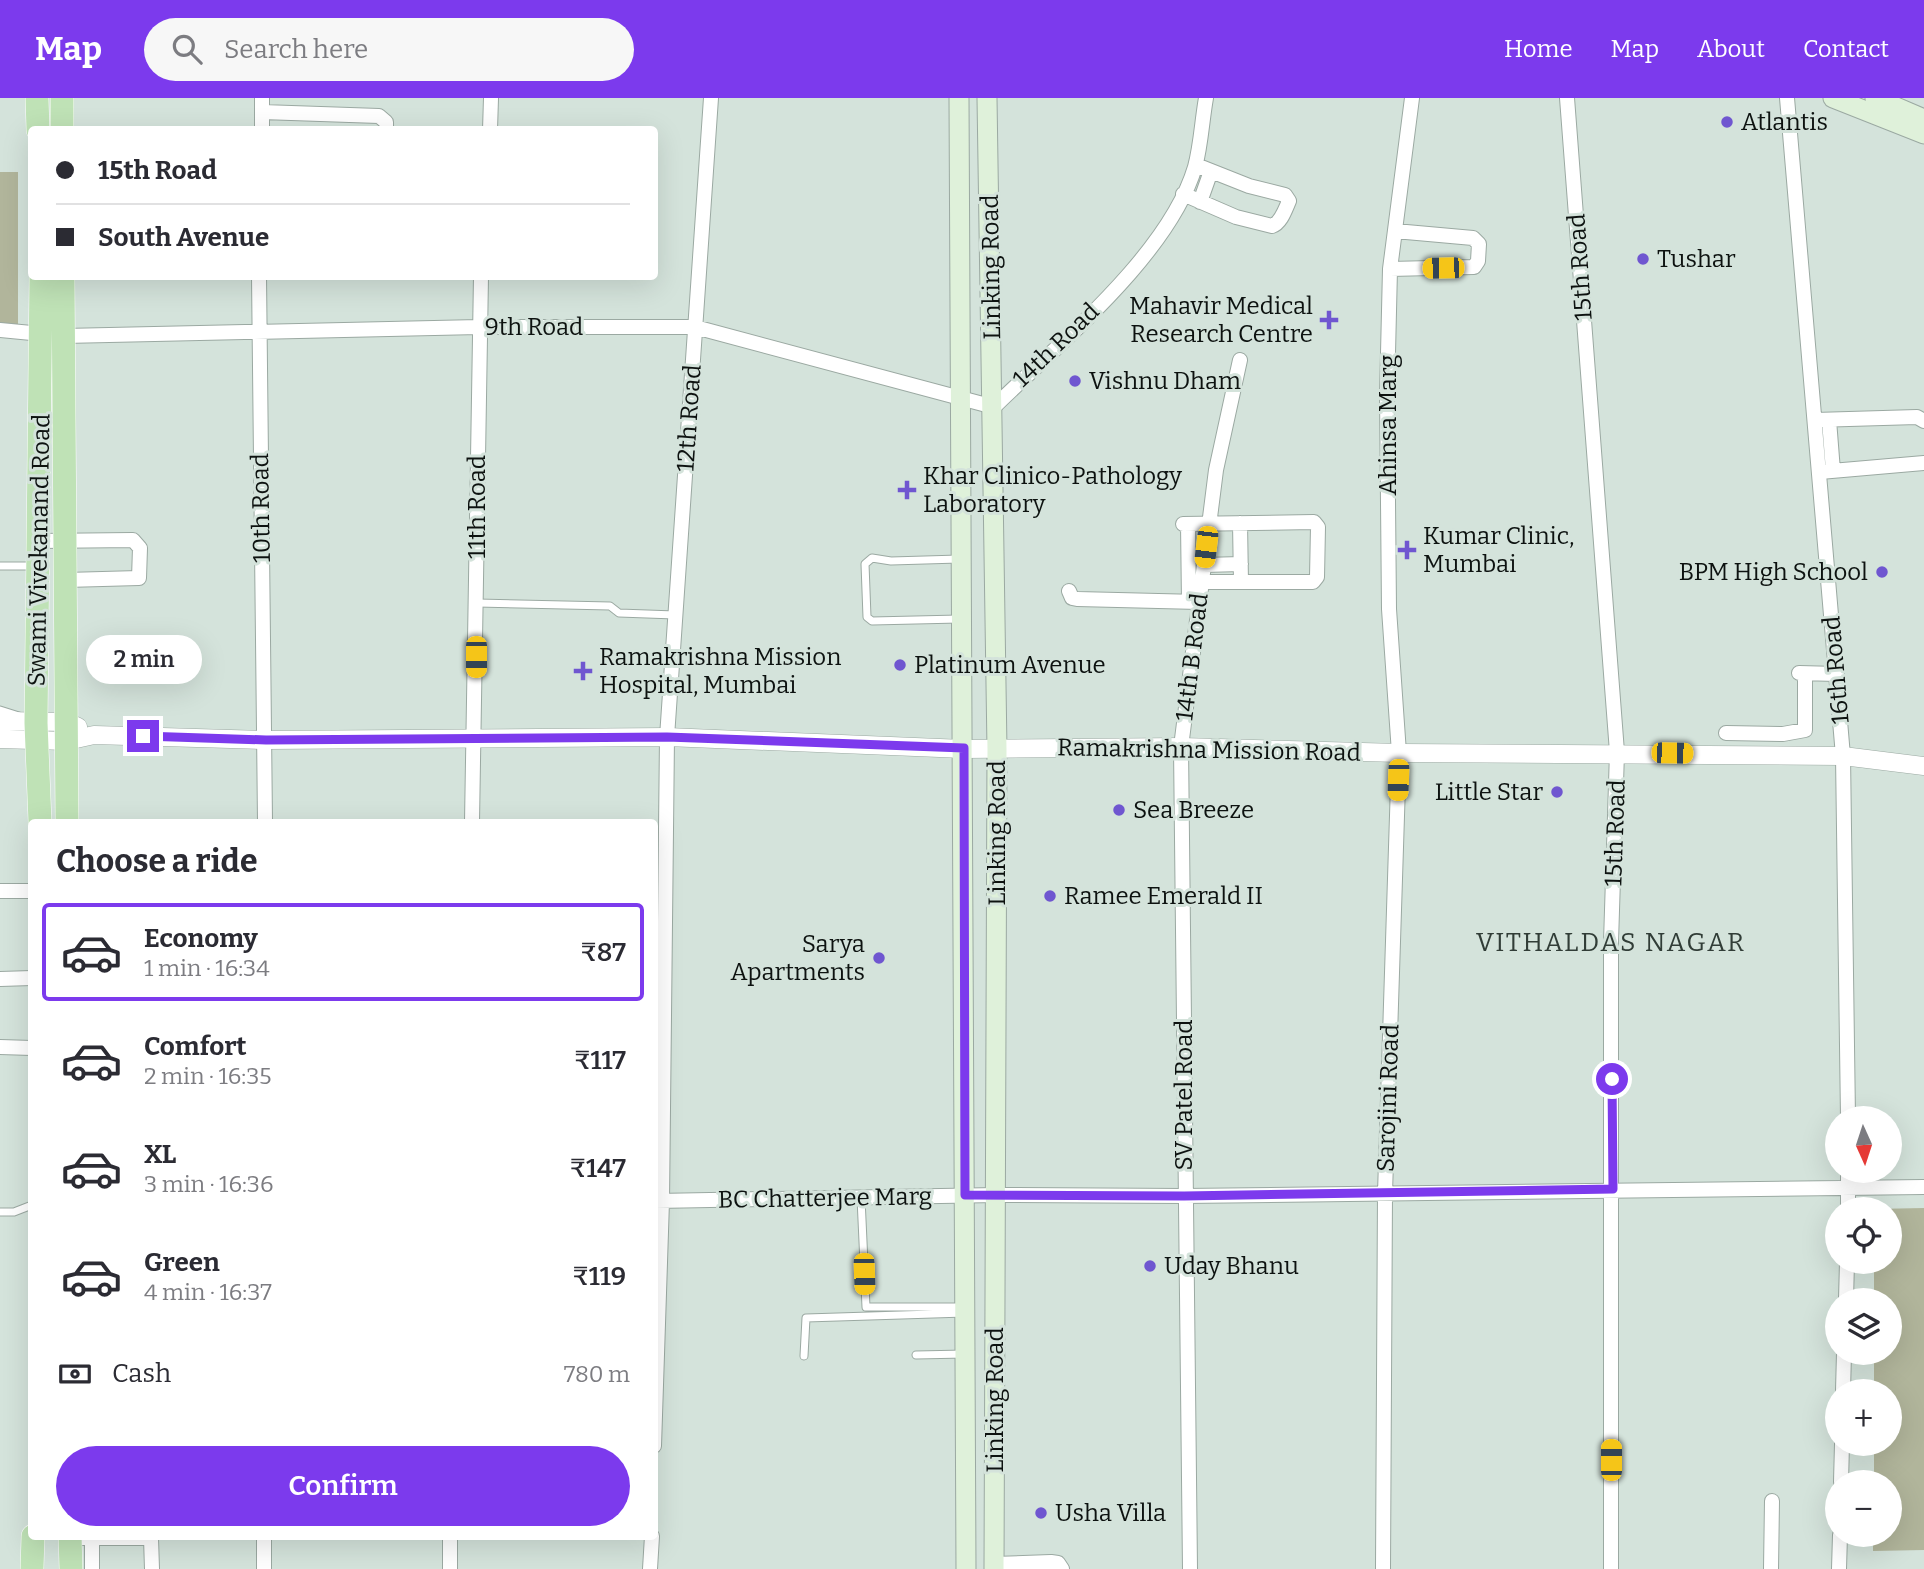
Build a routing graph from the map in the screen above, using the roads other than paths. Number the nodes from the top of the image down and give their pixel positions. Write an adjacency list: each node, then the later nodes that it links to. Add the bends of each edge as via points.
1 (37, 98): 16 (main road)
2 (62, 98): 17 (main road)
3 (491, 98): 21 (street)
4 (711, 98): 36 (street, 12th Road)
5 (959, 98): 41 (main road, Linking Road)
6 (987, 98): 42 (main road, Linking Road)
7 (1206, 98): 23 (street, 14th Road)
8 (1412, 98): 29 (street, Ahinsa Marg)
9 (1567, 98): 77 (street, 15th Road)
10 (1787, 98): 43 (street, 16th Road)
11 (1833, 98): 22 (main road)
12 (1875, 98): 15 (main road)
13 (262, 105): 14 (street); 18 (street)
14 (296, 113): 19 (street); 20 (street, via 379,116)
15 (1924, 119)
16 (38, 126)
17 (62, 126)
18 (262, 126)
19 (296, 126)
20 (386, 126)
21 (490, 126)
22 (1924, 134)
23 (1196, 164): 24 (street); 25 (street, 14th Road)
24 (1211, 171): 26 (street); 28 (street, via 1285,195 1289,201 1277,225 1272,226)
25 (1191, 180): 26 (street); 27 (street, 14th Road)
26 (1205, 187): 28 (street)
27 (1182, 194): 28 (street); 42 (street, 14th Road, via 1163,230 1125,278)
28 (1199, 202)
29 (1398, 232): 30 (street, Ahinsa Marg); 30 (street, via 1473,238 1479,244 1478,261 1474,267)
30 (1394, 269): 78 (street, Ahinsa Marg, via 1387,395 1389,609)
31 (42, 280): 39 (main road, Swami Vivekanand Road)
32 (62, 280): 39 (main road, Swami Vivekanand Road)
33 (259, 280): 38 (street, 10th Road)
34 (481, 280): 35 (street, 11th Road)
35 (479, 327): 36 (street, 9th Road); 38 (street, 9th Road); 61 (street, 11th Road)
36 (695, 327): 41 (street, 9th Road); 62 (street, 12th Road)
37 (0, 330): 39 (street, 9th Road)
38 (258, 331): 39 (street, 9th Road); 73 (street, 10th Road)
39 (53, 335): 49 (main road, Swami Vivekanand Road); 50 (main road, Swami Vivekanand Road)
40 (1240, 360): 47 (street, 14th B Road)
41 (962, 400): 42 (street, 9th Road); 51 (main road, Linking Road)
42 (994, 407): 76 (main road, Linking Road)
43 (1822, 420): 44 (street, via 1917,416); 46 (street, 16th Road)
44 (1924, 421)
45 (1924, 463): 46 (street)
46 (1826, 472): 64 (street, 16th Road)
47 (1209, 523): 48 (street); 53 (street, 14th B Road); 60 (street, via 1185,524)
48 (1240, 523): 52 (street); 58 (street, via 1314,522 1318,530 1317,577 1312,582)
49 (65, 540): 50 (street); 56 (main road, Swami Vivekanand Road); 56 (street, via 133,540 140,548 140,572 134,580)
50 (39, 541): 55 (main road, Swami Vivekanand Road)
51 (963, 559): 63 (main road, Linking Road); 63 (lane, via 872,558 865,564 867,617 872,621)
52 (1241, 564): 53 (street); 58 (street)
53 (1204, 565): 57 (street, 14th B Road)
54 (0, 566): 55 (lane)
55 (38, 566): 69 (main road, Swami Vivekanand Road)
56 (66, 580): 67 (main road, Swami Vivekanand Road)
57 (1202, 582): 58 (street); 60 (street, 14th B Road)
58 (1241, 582)
59 (1069, 591): 60 (street, via 1077,599)
60 (1194, 602): 74 (street, 14th B Road)
61 (477, 603): 62 (lane, via 610,606 619,612); 71 (street, 11th Road)
62 (676, 615): 70 (street, 12th Road)
63 (963, 619): 75 (main road, Linking Road)
64 (1837, 674): 68 (street, via 1802,673 1805,730); 81 (street, 16th Road)
65 (0, 710): 69 (lane)
66 (0, 721): 69 (street)
67 (67, 731): 69 (street); 73 (street, Ramakrishna Mission Road); 84 (main road, Swami Vivekanand Road)
68 (1783, 731): 79 (street, via 1726,730); 80 (street)
69 (36, 732): 72 (street); 83 (main road, Swami Vivekanand Road)
70 (667, 737): 71 (street, Ramakrishna Mission Road); 75 (street, Ramakrishna Mission Road); 104 (street, 12th Road)
71 (476, 738): 73 (street, Ramakrishna Mission Road); 86 (street, 11th Road)
72 (0, 739)
73 (266, 740): 85 (street, 10th Road)
74 (1181, 747): 76 (street, Ramakrishna Mission Road); 78 (street, Ramakrishna Mission Road); 101 (street, SV Patel Road)
75 (964, 748): 76 (street, Ramakrishna Mission Road); 99 (main road, Linking Road)
76 (997, 748): 100 (main road, Linking Road)
77 (1617, 752): 78 (street, Ramakrishna Mission Road); 79 (street, Ramakrishna Mission Road); 97 (street, 15th Road, via 1611,942)
78 (1399, 753): 98 (street, Sarojini Road)
79 (1727, 754): 80 (street, Ramakrishna Mission Road)
80 (1785, 755): 81 (street, Ramakrishna Mission Road)
81 (1843, 756): 82 (street, Ramakrishna Mission Road); 93 (street, 16th Road)
82 (1924, 766)
83 (40, 819)
84 (67, 819)
85 (265, 819)
86 (472, 819)
87 (0, 891): 88 (street)
88 (28, 891)
89 (28, 978): 90 (street)
90 (0, 979)
91 (0, 1047): 92 (street)
92 (28, 1048)
93 (1848, 1106)
94 (1849, 1183): 96 (street)
95 (1924, 1186): 96 (street, BC Chatterjee Marg)
96 (1849, 1188): 97 (street, BC Chatterjee Marg); 103 (street)
97 (1613, 1189): 98 (street, BC Chatterjee Marg); 133 (street, 15th Road)
98 (1385, 1193): 101 (street, BC Chatterjee Marg); 132 (street, Sarojini Road)
99 (965, 1195): 100 (street, BC Chatterjee Marg); 102 (street, BC Chatterjee Marg); 108 (main road, Linking Road)
100 (996, 1195): 101 (street, BC Chatterjee Marg); 121 (main road, Linking Road)
101 (1184, 1196): 131 (street, SV Patel Road)
102 (861, 1197): 104 (street, BC Chatterjee Marg); 108 (lane, via 866,1307)
103 (1849, 1197)
104 (659, 1201): 107 (street, 12th Road)
105 (28, 1207): 106 (lane)
106 (0, 1212)
107 (658, 1250)
108 (966, 1310): 109 (main road, Linking Road); 111 (lane, via 806,1318)
109 (966, 1354): 110 (lane); 129 (main road, Linking Road)
110 (916, 1355)
111 (804, 1356)
112 (1772, 1501): 134 (street)
113 (33, 1540): 122 (main road)
114 (76, 1540): 123 (main road)
115 (78, 1540): 124 (street)
116 (153, 1540): 125 (street)
117 (264, 1540): 126 (street)
118 (450, 1540): 127 (street)
119 (652, 1540): 128 (street)
120 (1840, 1547): 135 (street)
121 (994, 1566): 130 (street, via 1051,1562)
122 (33, 1569)
123 (71, 1569)
124 (92, 1569)
125 (152, 1569)
126 (264, 1569)
127 (450, 1569)
128 (650, 1569)
129 (966, 1569)
130 (1062, 1569)
131 (1190, 1569)
132 (1383, 1569)
133 (1611, 1569)
134 (1771, 1569)
135 (1839, 1569)

